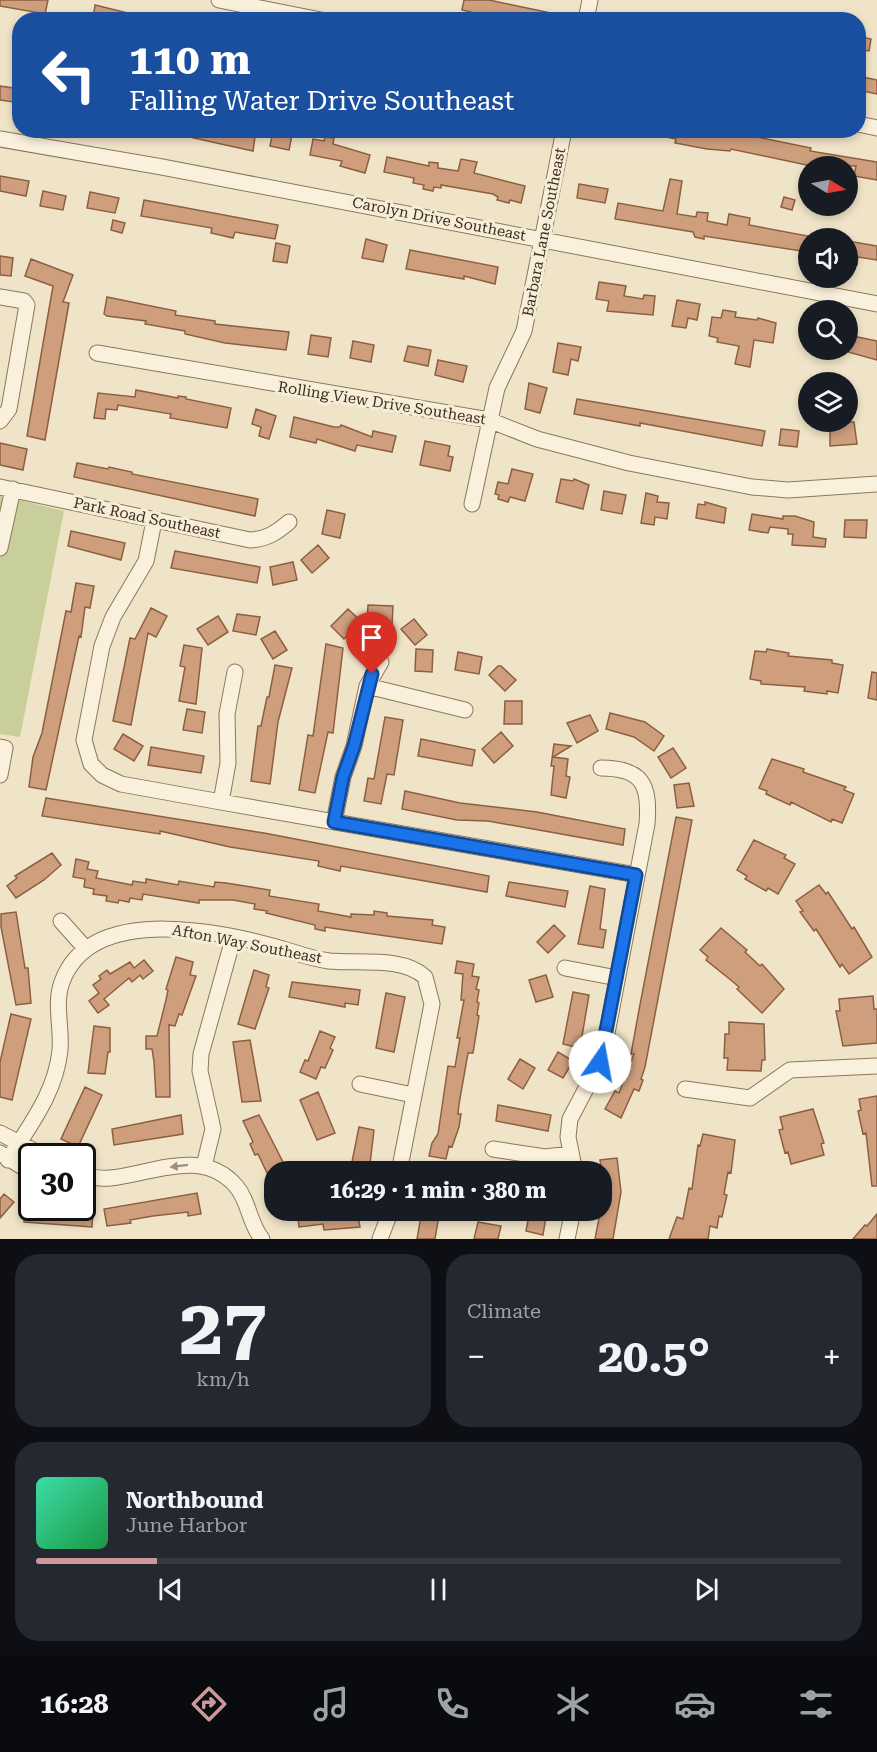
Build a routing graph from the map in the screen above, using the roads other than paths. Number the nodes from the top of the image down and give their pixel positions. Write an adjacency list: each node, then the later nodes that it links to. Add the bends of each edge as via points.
1 (219, 0): 2 (street)
2 (280, 12)
3 (562, 138): 5 (street, Barbara Lane Southeast)
4 (0, 139): 5 (street, Carolyn Drive Southeast)
5 (542, 239): 7 (street, Carolyn Drive Southeast); 9 (street, Barbara Lane Southeast, via 524,331 500,378)
6 (0, 297): 10 (street, via 18,299 27,305 9,409)
7 (877, 304)
8 (96, 353): 9 (street, Rolling View Drive Southeast)
9 (489, 420): 11 (street, Rolling View Drive Southeast, via 537,439 629,463 752,487 788,490); 13 (street, Barbara Lane Southeast)
10 (0, 421)
11 (877, 484)
12 (7, 488): 14 (street, Park Road Southeast); 16 (street)
13 (472, 504)
14 (154, 521): 15 (street, Park Road Southeast, via 250,540 276,534); 24 (street, via 146,561 113,618 102,646 84,740 87,767 121,784)
15 (289, 522)
16 (0, 548)
17 (381, 662): 19 (street)
18 (235, 672): 24 (street, via 227,714 228,763)
19 (367, 686): 20 (street); 25 (street)
20 (465, 710)
21 (0, 747): 23 (street, via 5,748)
22 (601, 768): 26 (street, via 630,771 640,778 645,789 649,803 647,824)
23 (0, 775)
24 (221, 802): 25 (street)
25 (334, 822): 26 (street)
26 (636, 875): 31 (street)
27 (61, 921): 29 (street)
28 (233, 939): 29 (street, Afton Way Southeast, via 153,927 127,932); 35 (street, Afton Way Southeast, via 314,958 376,962 420,972 429,985 432,1004); 44 (street, via 201,1054 200,1071 213,1129)
29 (86, 949): 37 (street, Afton Way Southeast, via 68,969 59,991 61,1033 53,1082)
30 (565, 968): 31 (street)
31 (616, 978): 39 (street, via 600,1062 570,1119)
32 (877, 1066): 34 (street, via 790,1070 750,1098)
33 (360, 1084): 35 (street)
34 (685, 1089)
35 (413, 1095): 41 (street, Afton Way Southeast)
36 (0, 1132): 37 (street)
37 (19, 1142): 40 (street, Afton Way Southeast)
38 (493, 1149): 39 (street, via 545,1157)
39 (571, 1154): 42 (street)
40 (4, 1156): 43 (street, Afton Way Southeast)
41 (401, 1161)
42 (573, 1161)
43 (18, 1164)
44 (204, 1166): 45 (street, one-way to 45, via 177,1165); 48 (street, via 236,1186)
45 (96, 1177)
46 (387, 1221): 49 (street)
47 (571, 1221): 50 (street)
48 (262, 1239)
49 (380, 1239)
50 (567, 1239)

